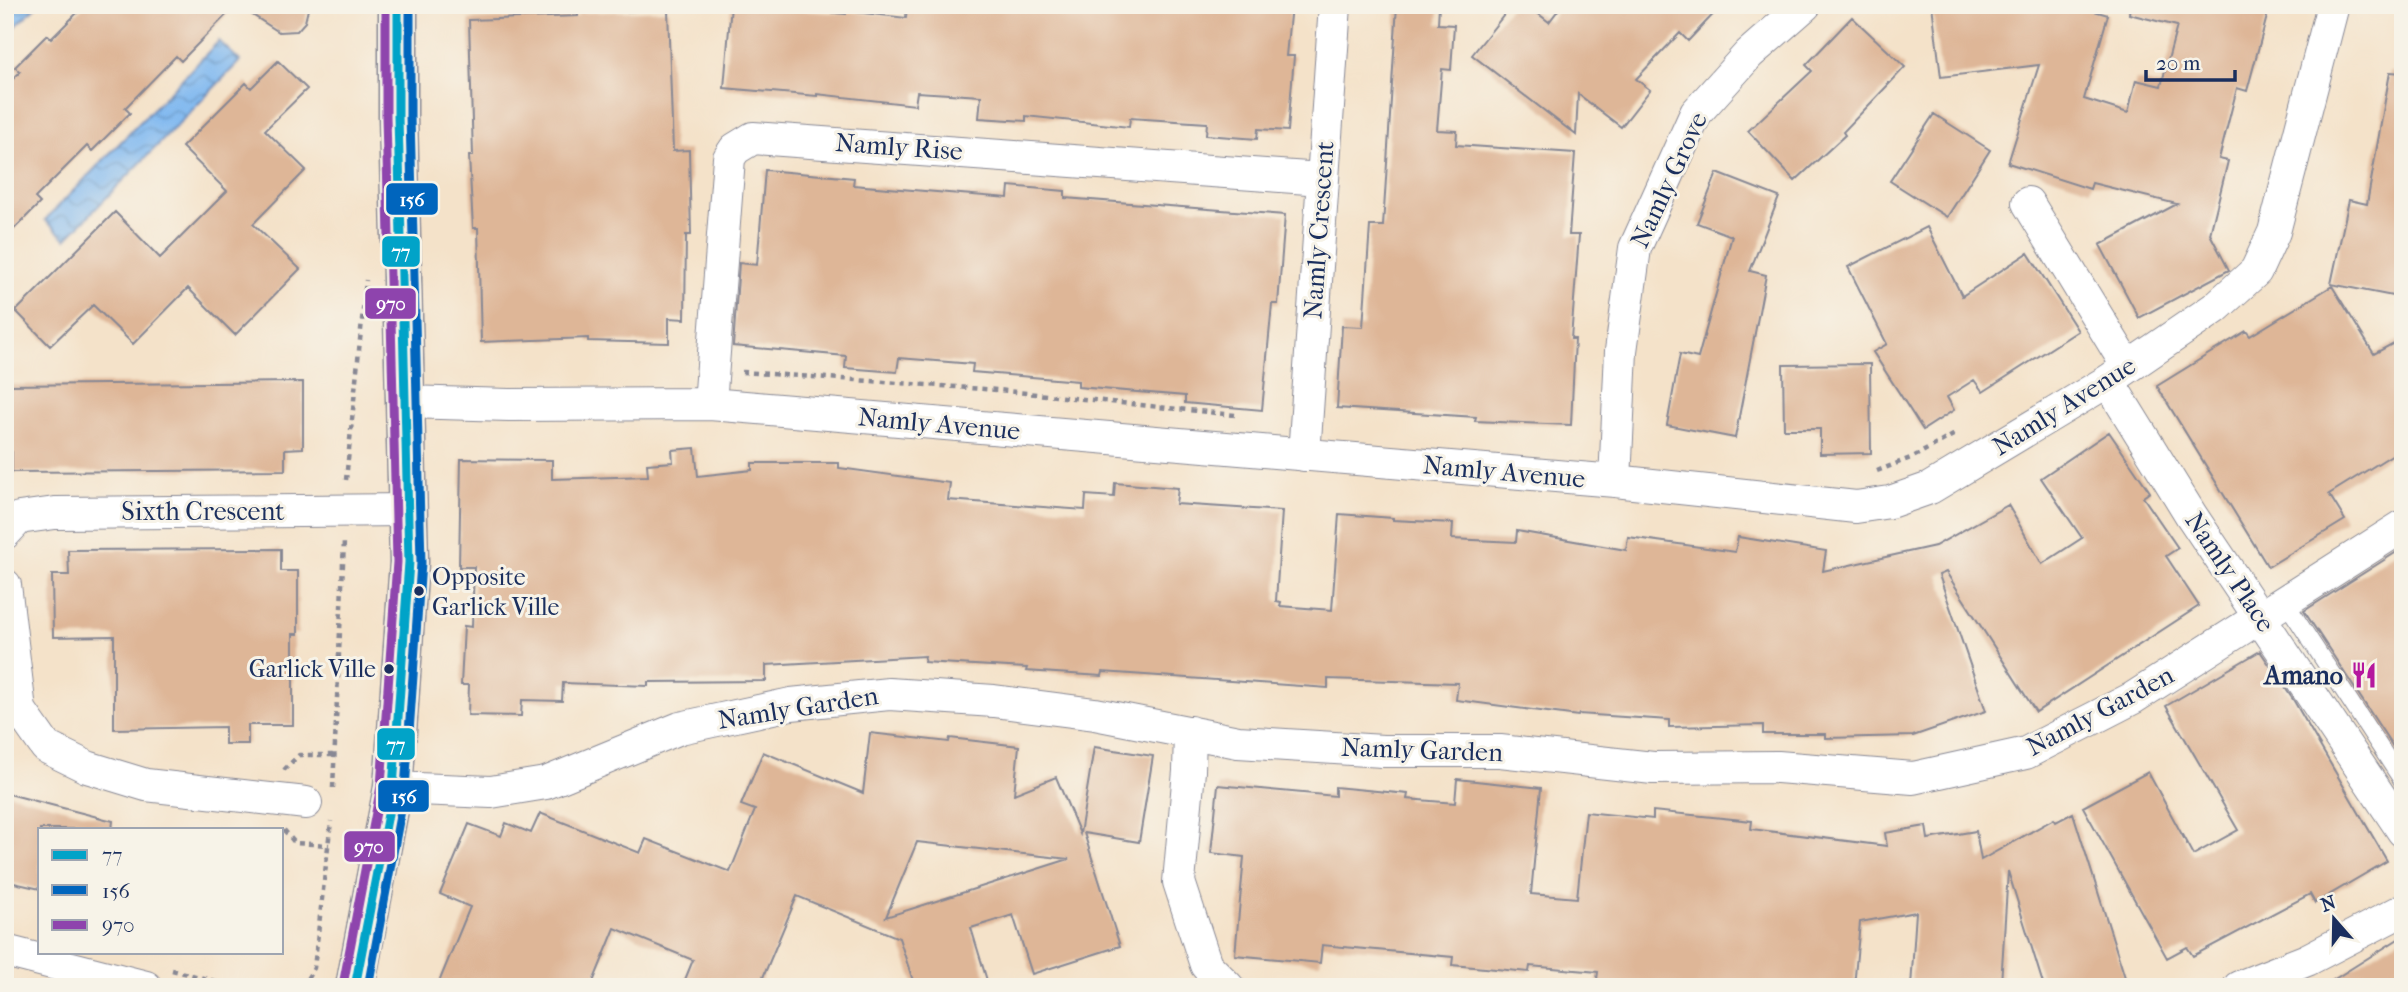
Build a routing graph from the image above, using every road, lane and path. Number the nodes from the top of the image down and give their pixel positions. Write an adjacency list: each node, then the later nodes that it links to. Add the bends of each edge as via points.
1 (398, 5): 9 (main road)
2 (1335, 5): 5 (street, Namly Crescent)
3 (1805, 5): 15 (street, Namly Grove, via 1749,54 1696,113 1634,248 1621,351)
4 (2333, 5): 8 (street, Namly Avenue, via 2274,232 2256,271 2215,308)
5 (1322, 179): 7 (street, Namly Rise, via 753,138 729,158); 13 (street, Namly Crescent)
6 (2028, 203): 8 (street, Namly Place)
7 (712, 369): 10 (street, Namly Rise); 11 (path, via 998,390)
8 (2118, 374): 15 (street, Namly Avenue, via 1930,488 1891,502 1856,508); 20 (street, Namly Place, via 2191,515)
9 (406, 402): 10 (street, Namly Avenue); 16 (main road)
10 (710, 404): 13 (street, Namly Avenue)
11 (1248, 416)
12 (1961, 431): 14 (path)
13 (1304, 456): 15 (street, Namly Avenue)
14 (1875, 472)
15 (1615, 481)
16 (408, 510): 18 (street, Sixth Crescent, via 55,513 19,518); 25 (main road, via 409,562)
17 (2403, 526): 20 (street, Namly Garden)
18 (5, 533)
19 (5, 585): 26 (street, via 20,710 46,747 87,767 146,785)
20 (2272, 608): 21 (street, Namly Garden, via 2133,698 2026,754 1913,778 1778,767 1653,768 1500,751 1383,751 1238,742); 24 (lane, Namly Place); 27 (street, Namly Place)
21 (1190, 732): 25 (street, Namly Garden, via 1006,703 889,694 791,704 680,728 546,783 491,792); 32 (street, via 1179,882 1206,965)
22 (335, 755): 23 (path, via 299,755)
23 (277, 777)
24 (2403, 782)
25 (393, 788): 31 (main road)
26 (306, 803)
27 (2403, 831)
28 (2403, 910): 33 (street, via 2307,960)
29 (5, 951): 30 (street)
30 (146, 987)
31 (355, 987)
32 (1228, 987)
33 (2239, 987)

